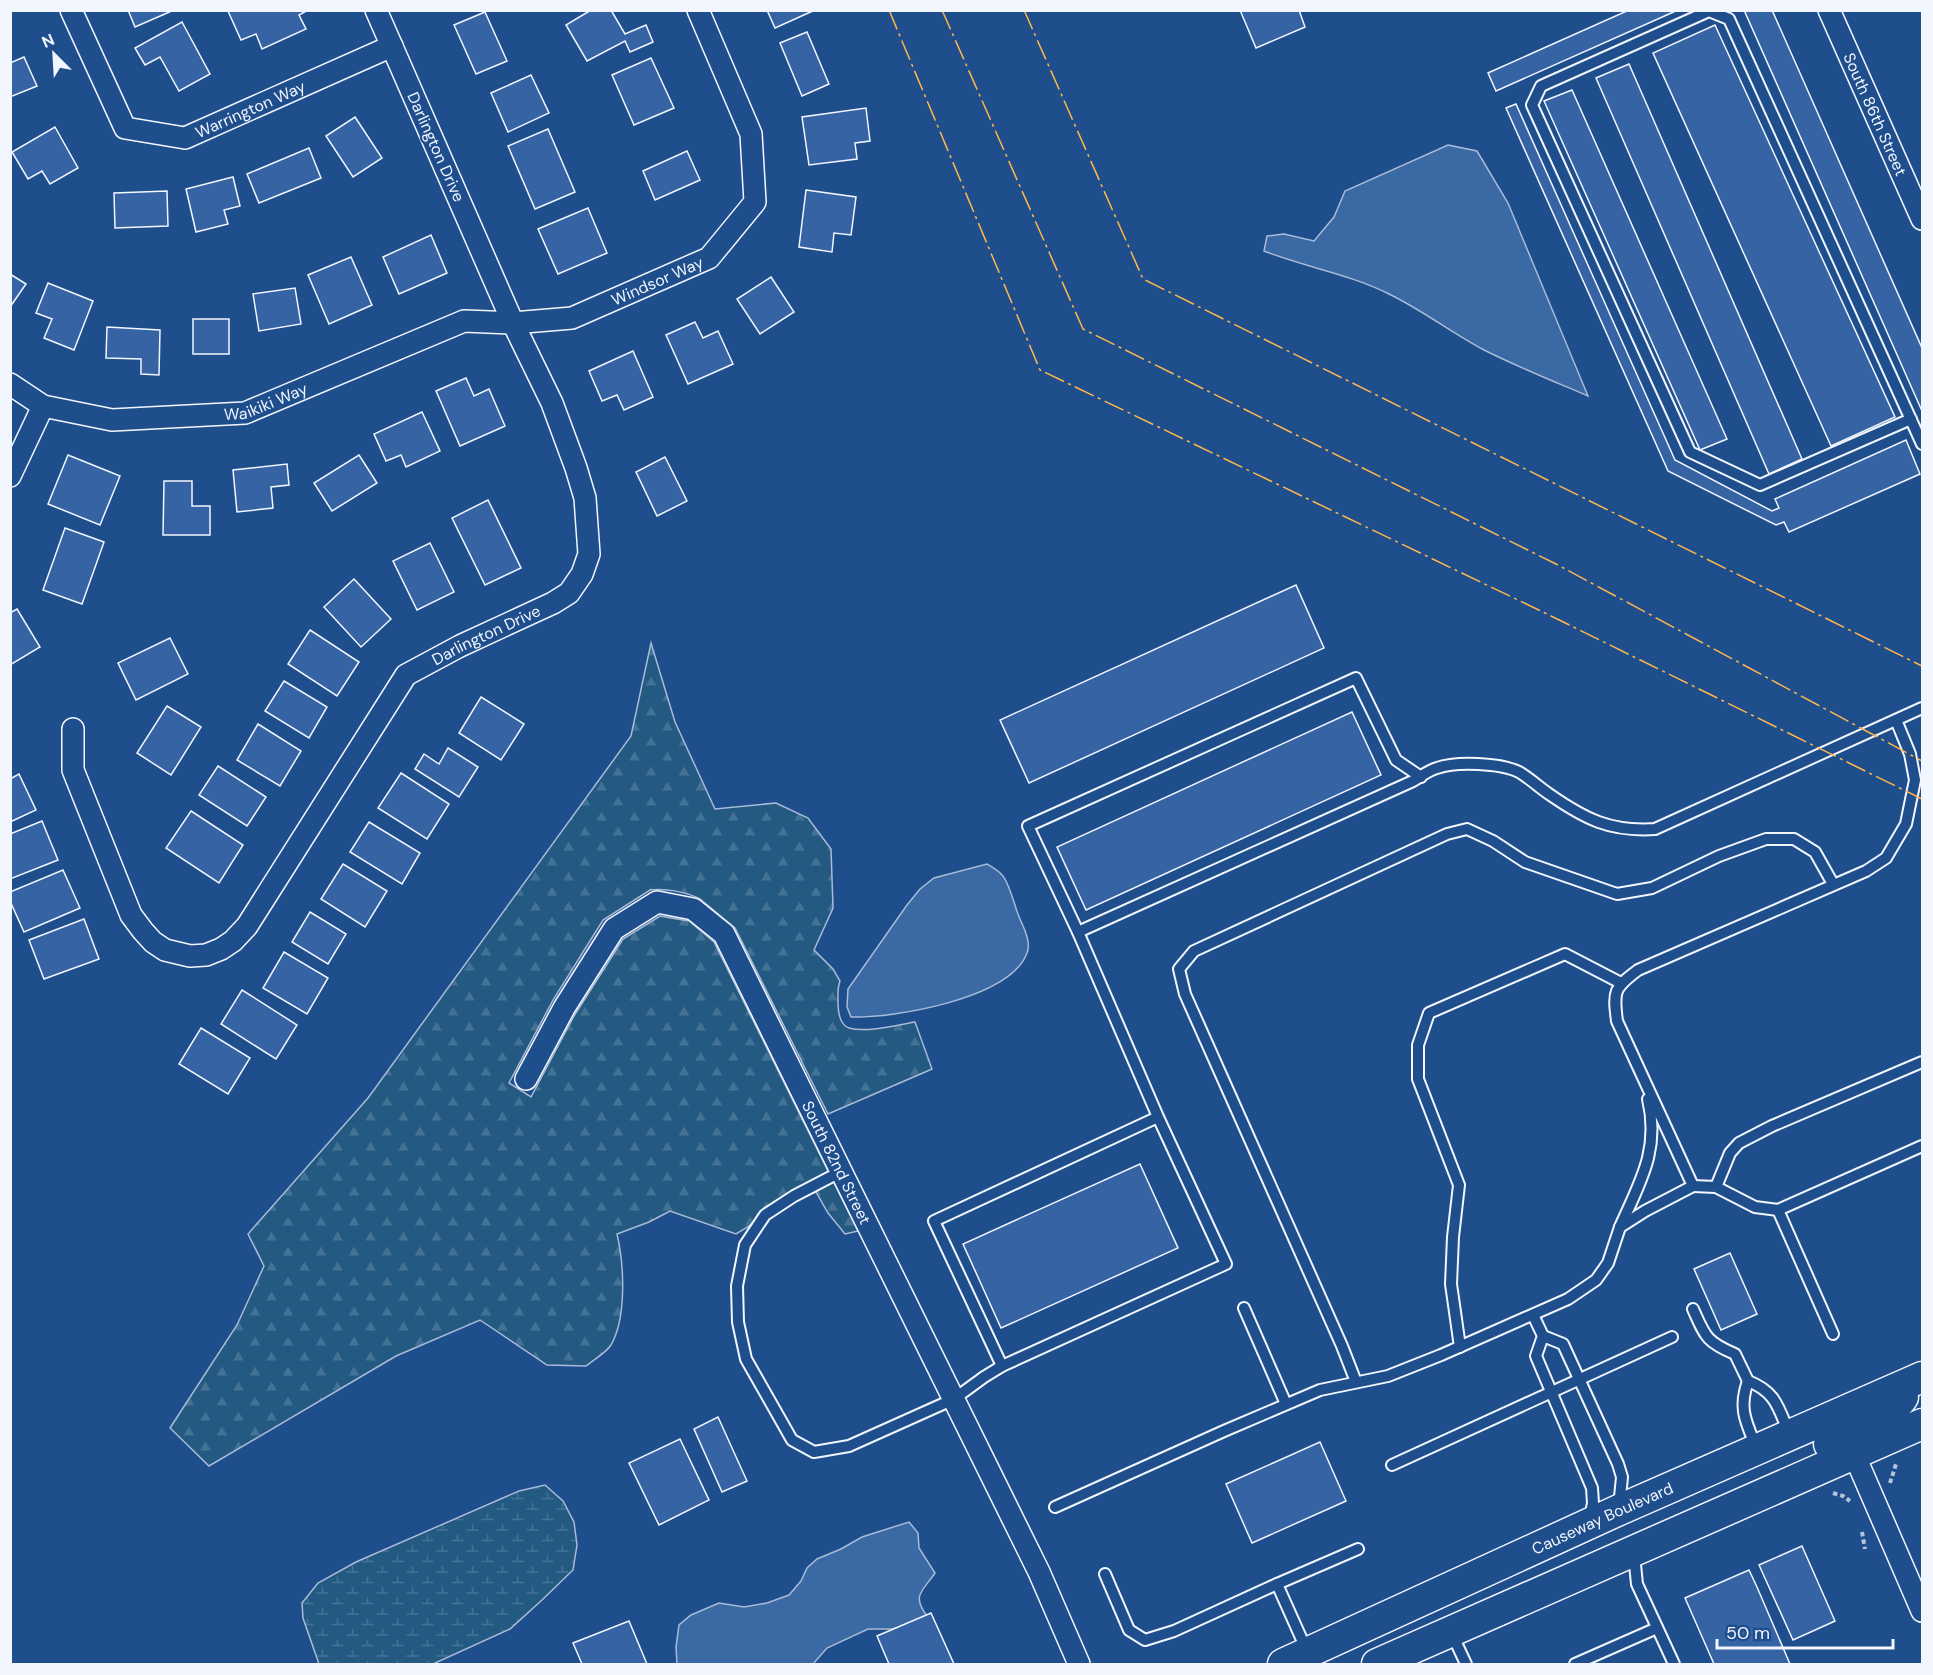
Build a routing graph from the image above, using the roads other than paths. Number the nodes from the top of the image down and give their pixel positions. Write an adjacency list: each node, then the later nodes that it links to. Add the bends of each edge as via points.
1 (71, 10): 5 (street, Warrington Way, via 125,128 185,138)
2 (376, 10): 5 (street, Darlington Drive)
3 (698, 10): 7 (street, Windsor Way, via 751,134 755,202 709,258 572,318)
4 (1829, 10): 6 (street, South 86th Street)
5 (392, 46): 7 (street, Darlington Drive)
6 (1923, 219)
7 (513, 323): 9 (street, Waikiki Way, via 464,321 245,413 112,420); 15 (street, Darlington Drive, via 552,403 585,498 589,554 582,574 568,593 553,603 406,675 247,926 233,941 206,955 178,954 153,942 131,915 74,770)
8 (10, 384): 9 (street, Waikiki Way)
9 (43, 406): 12 (street)
10 (1911, 419): 10 (lane, via 1729,20 1709,11 1540,86 1532,105 1690,452 1760,484); 11 (lane)
11 (1923, 444)
12 (10, 476)
13 (1923, 708): 14 (lane)
14 (1896, 720): 16 (lane, via 1655,828 1625,829 1596,822 1504,767 1474,764 1437,768); 17 (lane, via 1910,753 1915,780 1906,824 1886,858)
15 (73, 729)
16 (1421, 777): 18 (lane); 18 (lane, via 1396,760 1356,678 1028,826)
17 (1833, 884): 19 (lane, via 1638,970); 41 (lane, via 1815,852 1794,839 1766,839 1652,888 1617,894 1525,862 1467,829 1447,834 1194,951 1179,969 1185,994)
18 (1078, 932): 23 (lane)
19 (1621, 983): 22 (lane, via 1614,997 1617,1021); 36 (lane, via 1565,954 1429,1012 1418,1045 1418,1079 1459,1185 1450,1284)
20 (1923, 1062): 27 (lane, via 1739,1143 1730,1153)
21 (526, 1079): 25 (street, South 82nd Street, via 564,1008 614,929 657,902 693,909 724,934)
22 (1643, 1079): 26 (lane); 29 (lane, via 1652,1118 1652,1146)
23 (1158, 1117): 37 (lane, via 934,1221); 37 (lane, via 1226,1264)
24 (1923, 1146): 28 (lane)
25 (842, 1171): 43 (street, South 82nd Street); 43 (lane, via 765,1215 745,1245 737,1286 738,1322 746,1359 792,1440 814,1452 849,1446)
26 (1693, 1186): 27 (lane); 29 (lane)
27 (1716, 1187): 28 (lane, via 1755,1207)
28 (1778, 1210): 33 (lane)
29 (1620, 1227): 32 (lane, via 1608,1263 1596,1280 1568,1299)
30 (1245, 1308): 44 (lane)
31 (1693, 1309): 40 (lane, via 1706,1337 1717,1347 1735,1354)
32 (1533, 1315): 34 (lane); 36 (lane)
33 (1833, 1334)
34 (1543, 1336): 39 (lane, via 1563,1344); 42 (lane, via 1536,1356)
35 (1672, 1337): 39 (lane)
36 (1460, 1347): 41 (lane, via 1388,1376)
37 (1002, 1366): 43 (lane)
38 (1917, 1379): 46 (main road, Causeway Boulevard); 54 (main road, via 1898,1406 1856,1432 1653,1522 1640,1535)
39 (1580, 1380): 42 (lane); 51 (lane, via 1622,1477)
40 (1748, 1381): 46 (lane, via 1762,1386 1771,1395); 47 (lane, via 1742,1408)
41 (1356, 1382): 44 (lane, via 1320,1390)
42 (1551, 1393): 49 (lane); 52 (lane, via 1592,1488)
43 (954, 1399): 61 (street, South 82nd Street)
44 (1286, 1404): 50 (lane)
45 (1923, 1424): 48 (main road)
46 (1790, 1435): 47 (main road, Causeway Boulevard)
47 (1757, 1450): 51 (main road, Causeway Boulevard)
48 (1854, 1454): 54 (main road); 57 (street)
49 (1392, 1465)
50 (1055, 1507)
51 (1619, 1510): 52 (main road, Causeway Boulevard); 62 (main road, via 1600,1539 1585,1552 1423,1624 1385,1646)
52 (1588, 1524): 60 (main road, Causeway Boulevard)
53 (1358, 1549): 56 (lane)
54 (1633, 1551): 58 (lane, via 1637,1584); 59 (main road)
55 (1105, 1574): 56 (lane, via 1129,1630 1145,1640 1174,1631)
56 (1277, 1584): 60 (lane)
57 (1923, 1611)
58 (1657, 1628): 65 (lane); 66 (lane)
59 (1451, 1632): 63 (main road); 64 (lane)
60 (1295, 1661)
61 (1080, 1665)
62 (1364, 1665)
63 (1377, 1665)
64 (1466, 1665)
65 (1575, 1665)
66 (1674, 1665)

